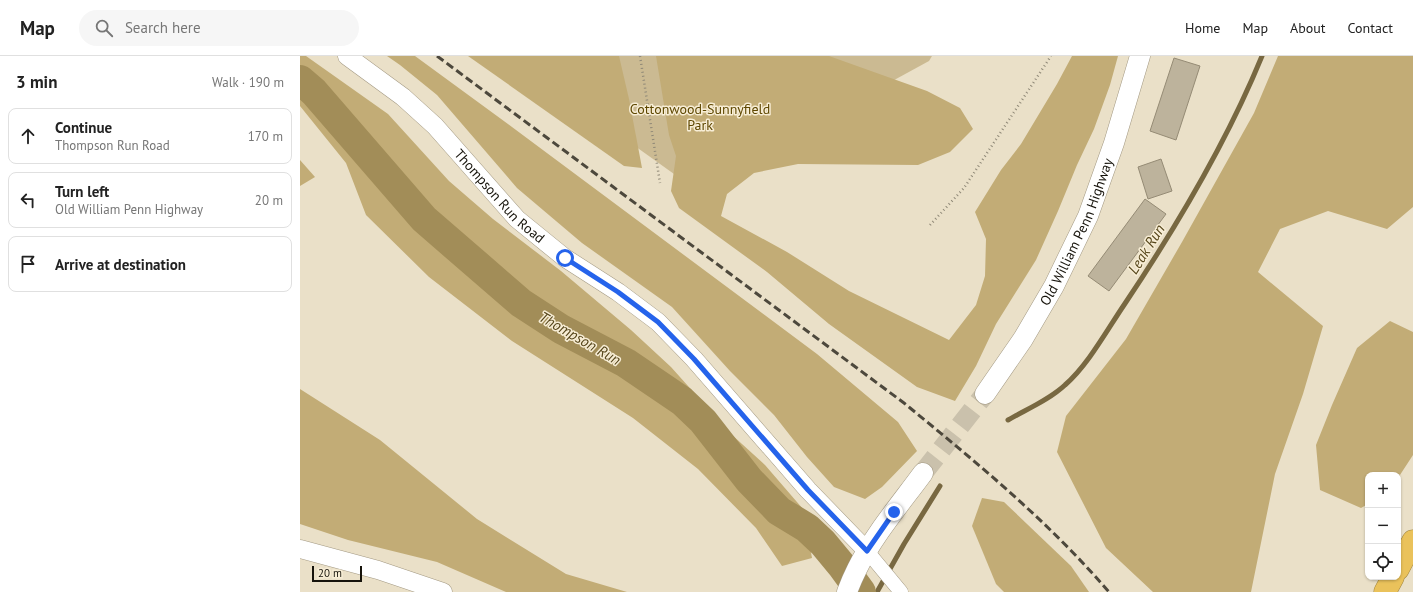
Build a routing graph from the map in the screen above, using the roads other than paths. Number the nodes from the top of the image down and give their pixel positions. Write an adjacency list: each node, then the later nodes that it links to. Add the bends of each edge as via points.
1 (347, 56): 7 (street, Thompson Run Road, via 403,97 435,126 517,219 565,258 618,292 658,322 694,359 808,490)
2 (1140, 56): 3 (main road, Old William Penn Highway, via 1114,143 1088,216 1054,286 1023,339)
3 (985, 394)
4 (923, 473): 7 (main road, via 894,512)
5 (1413, 541): 8 (highway)
6 (300, 549): 11 (street, via 378,570)
7 (871, 555): 10 (street, Thompson Run Road); 12 (main road, via 857,569)
8 (1401, 563)
9 (1392, 580): 13 (highway)
10 (899, 589)
11 (443, 592)
12 (847, 592)
13 (1385, 592)

